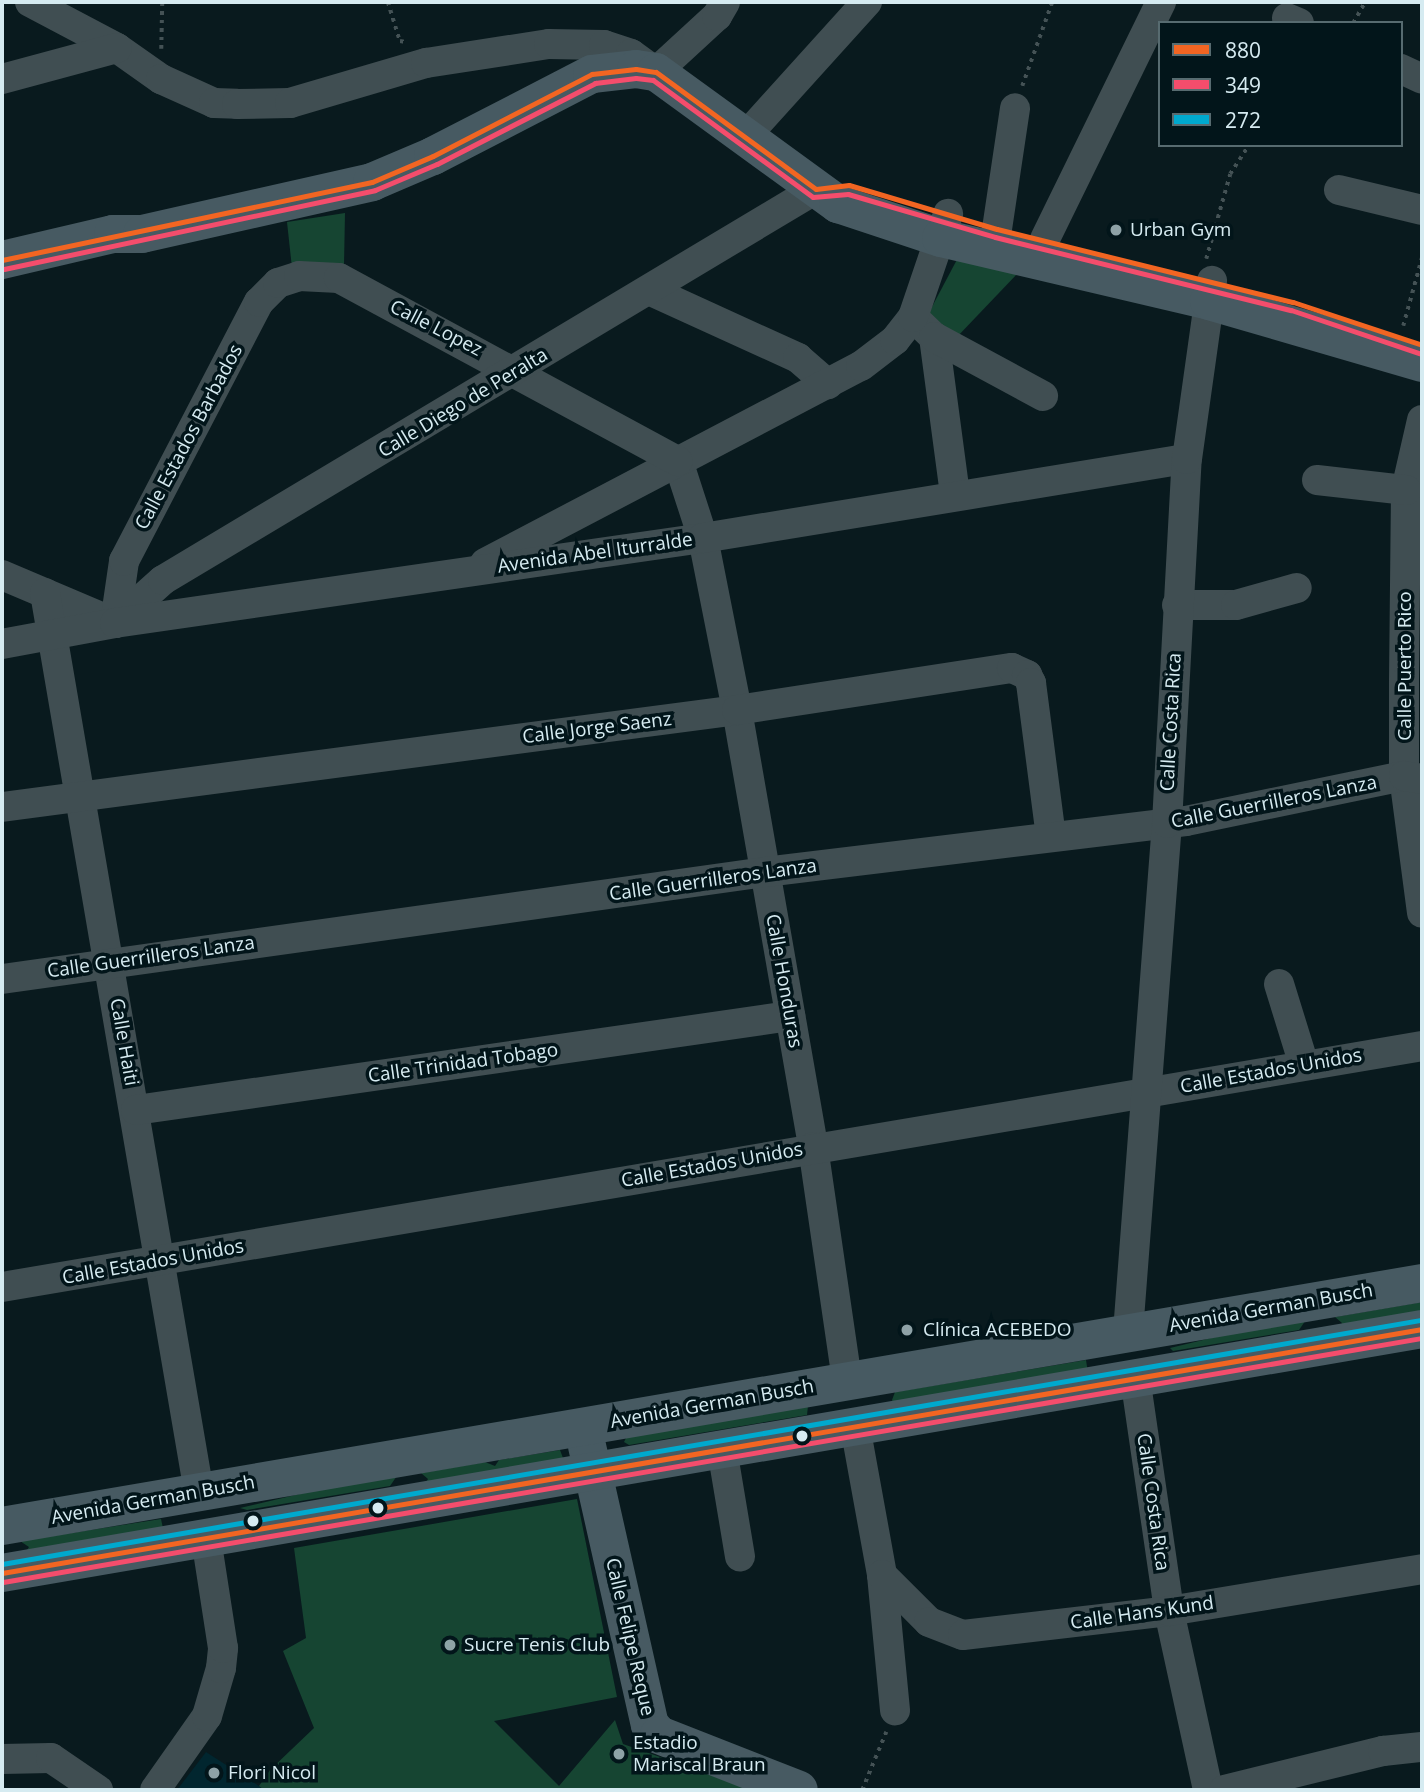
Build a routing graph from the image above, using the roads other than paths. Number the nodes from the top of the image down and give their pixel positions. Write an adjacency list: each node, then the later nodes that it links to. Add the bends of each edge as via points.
1 (30, 2): 5 (street)
2 (725, 2): 7 (street, via 717,16)
3 (867, 2): 11 (street)
4 (1161, 2): 18 (street)
5 (117, 48): 7 (street, via 161,79 214,103 290,103 426,64 573,43 604,45 631,54); 8 (street)
6 (1403, 70): 9 (street)
7 (656, 72): 11 (main road); 17 (main road, via 617,69 592,74 433,156 372,182)
8 (2, 79)
9 (1422, 79)
10 (1015, 108): 16 (street)
11 (745, 137): 12 (main road)
12 (816, 189): 15 (main road, via 849,185); 23 (street, Calle Diego de Peralta)
13 (1339, 190): 14 (street)
14 (1422, 210)
15 (944, 226): 16 (main road); 22 (main road); 24 (street)
16 (997, 229): 18 (main road)
17 (142, 234): 19 (main road, via 113,234); 21 (main road, via 111,250)
18 (1045, 239): 22 (main road)
19 (2, 260)
20 (299, 276): 26 (street, Calle Lopez, via 339,278); 41 (street, Calle Estados Barbados, via 278,283 259,302 124,561)
21 (2, 283)
22 (1208, 286): 25 (main road); 30 (street, Calle Costa Rica)
23 (649, 290): 26 (street, Calle Diego de Peralta); 27 (street, via 798,358)
24 (923, 327): 27 (street); 28 (street); 34 (street)
25 (1415, 349)
26 (518, 371): 31 (street, Calle Lopez); 41 (street, Calle Diego de Peralta, via 163,580)
27 (828, 384): 31 (street)
28 (1043, 396)
29 (1422, 420): 33 (street, Calle Puerto Rico)
30 (1187, 459): 34 (street, Avenida Abel Iturralde); 40 (street, Calle Costa Rica)
31 (678, 461): 35 (street, Calle Honduras); 36 (street)
32 (1317, 480): 33 (street)
33 (1406, 490): 45 (street, Calle Puerto Rico)
34 (955, 494): 35 (street, Avenida Abel Iturralde)
35 (704, 538): 36 (street, Avenida Abel Iturralde); 44 (street, Calle Honduras)
36 (470, 571): 41 (street, Avenida Abel Iturralde)
37 (2, 575): 39 (street)
38 (1297, 587): 40 (street, via 1236,605)
39 (44, 593): 41 (street); 42 (street, Calle Haiti)
40 (1177, 605): 48 (street, Calle Costa Rica)
41 (115, 623): 42 (street, Avenida Abel Iturralde)
42 (50, 635): 43 (street, Avenida Abel Iturralde); 46 (street, Calle Haiti)
43 (2, 644)
44 (737, 710): 46 (street, Calle Jorge Saenz); 49 (street, Calle Jorge Saenz, via 1002,668 1020,670 1031,683); 50 (street, Calle Honduras)
45 (1416, 770): 48 (street, Calle Guerrilleros Lanza); 51 (street, Calle Puerto Rico)
46 (79, 796): 47 (street, Calle Jorge Saenz); 52 (street, Calle Haiti)
47 (2, 807)
48 (1167, 823): 49 (street, Calle Guerrilleros Lanza); 58 (street, Calle Costa Rica)
49 (1051, 837): 50 (street, Calle Guerrilleros Lanza)
50 (765, 872): 52 (street, Calle Guerrilleros Lanza); 55 (street, Calle Honduras)
51 (1422, 913)
52 (109, 961): 53 (street, Calle Guerrilleros Lanza); 59 (street, Calle Haiti)
53 (2, 979)
54 (1279, 984): 57 (street)
55 (790, 1016): 59 (street, Calle Trinidad Tobago); 60 (street, Calle Honduras)
56 (1422, 1046): 57 (street, Calle Estados Unidos)
57 (1304, 1065): 58 (street, Calle Estados Unidos)
58 (1148, 1092): 60 (street, Calle Estados Unidos); 65 (street, Calle Costa Rica)
59 (136, 1110): 61 (street, Calle Haiti)
60 (813, 1147): 61 (street, Calle Estados Unidos); 67 (street, Calle Honduras)
61 (161, 1262): 63 (street, Calle Estados Unidos); 72 (street, Calle Haiti)
62 (1422, 1283): 65 (main road, Avenida German Busch)
63 (2, 1287)
64 (1422, 1329): 66 (main road)
65 (1128, 1332): 66 (main road); 67 (main road, Avenida German Busch)
66 (1135, 1377): 69 (main road); 79 (street, Calle Costa Rica)
67 (847, 1381): 68 (main road, Avenida German Busch); 69 (main road)
68 (584, 1426): 71 (main road, Calle Felipe Reque); 72 (main road, Avenida German Busch)
69 (855, 1426): 70 (main road); 78 (street)
70 (722, 1449): 71 (main road); 75 (street)
71 (592, 1472): 74 (main road); 85 (main road, Calle Felipe Reque, via 650,1725 659,1735)
72 (199, 1492): 73 (main road, Avenida German Busch); 74 (main road)
73 (2, 1526)
74 (206, 1538): 77 (main road); 84 (street, via 223,1648 221,1668 207,1716)
75 (740, 1557)
76 (1422, 1569): 79 (street, Calle Hans Kund)
77 (2, 1573)
78 (882, 1575): 79 (street, Calle Hans Kund, via 929,1622 962,1635); 80 (street)
79 (1170, 1611): 86 (street, Calle Costa Rica)
80 (895, 1710)
81 (1422, 1747): 87 (street, via 1383,1751)
82 (2, 1759): 83 (street, via 25,1755 51,1759)
83 (98, 1790)
84 (155, 1790)
85 (799, 1790)
86 (1208, 1790)
87 (1224, 1790)

